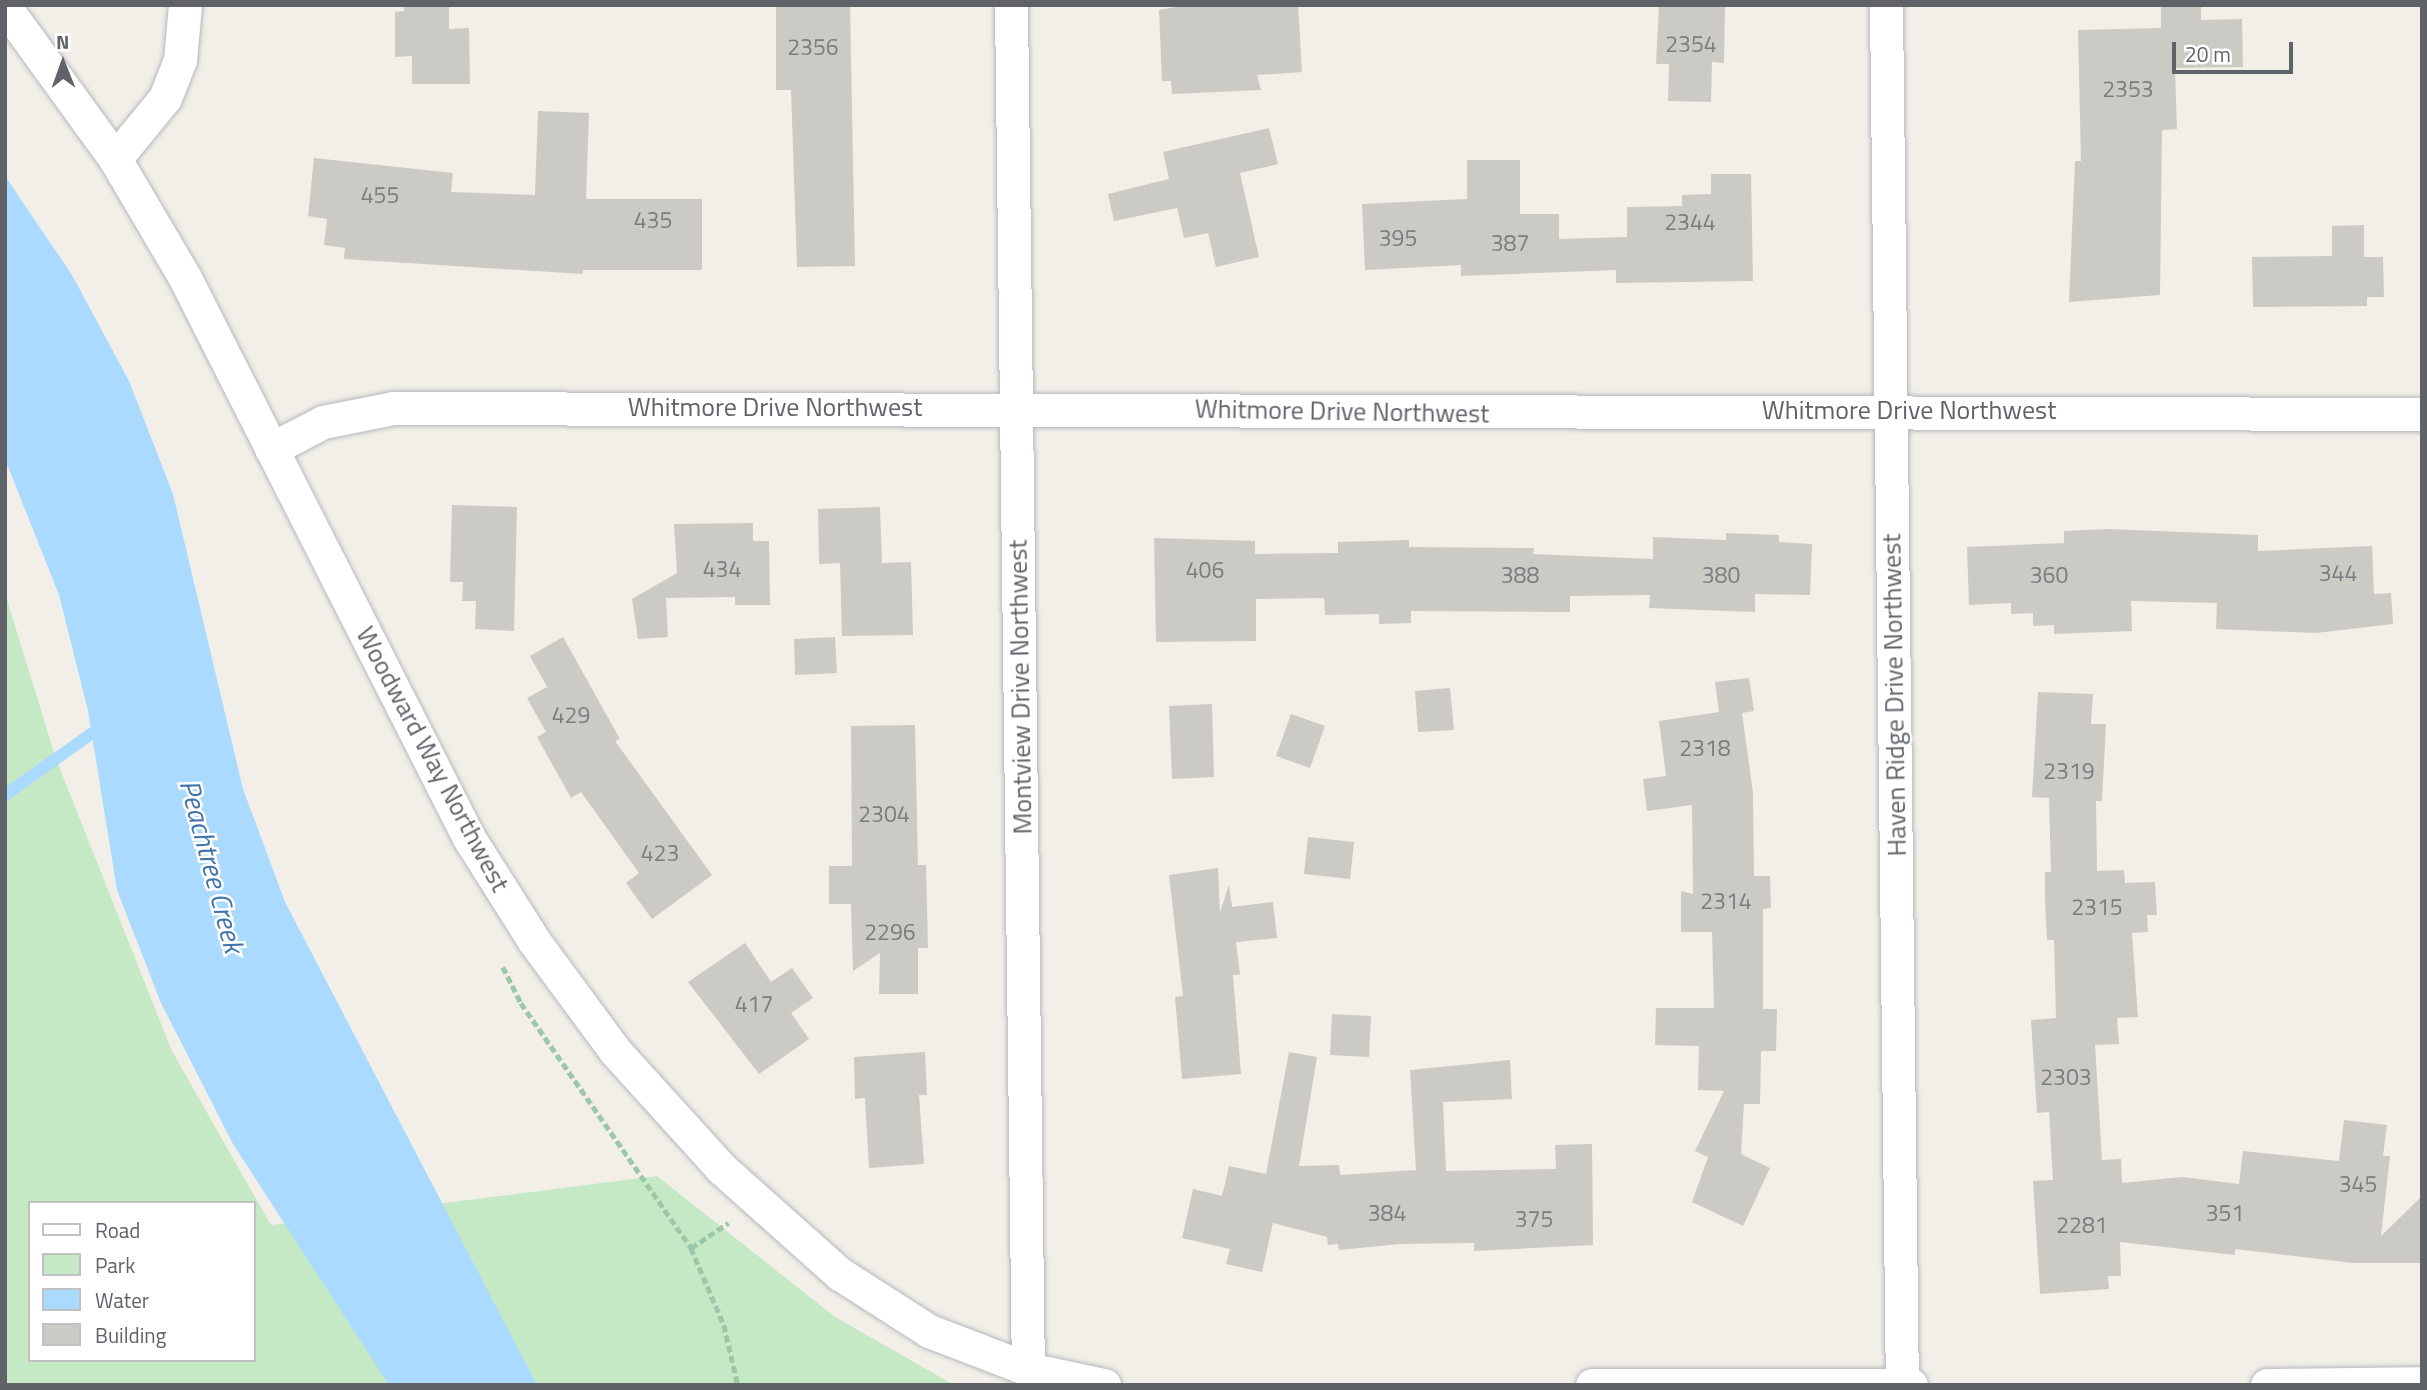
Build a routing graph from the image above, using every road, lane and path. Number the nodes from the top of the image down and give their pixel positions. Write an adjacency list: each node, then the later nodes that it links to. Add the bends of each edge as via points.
1 (185, 5): 5 (street, via 180,60 165,98 144,130)
2 (1011, 5): 6 (street, Montview Drive Northwest)
3 (1886, 5): 7 (street, Haven Ridge Drive Northwest)
4 (5, 7): 5 (street, Woodward Way Northwest)
5 (115, 159): 9 (street, Woodward Way Northwest, via 185,278)
6 (1016, 406): 7 (street, Whitmore Drive Northwest, via 1444,414); 9 (street, Whitmore Drive Northwest, via 393,408 323,422); 10 (street, Montview Drive Northwest)
7 (1891, 408): 8 (street, Whitmore Drive Northwest); 14 (street, Haven Ridge Drive Northwest)
8 (2422, 414)
9 (271, 449): 10 (street, Woodward Way Northwest, via 469,838 534,941 615,1051 722,1169 840,1274 929,1331)
10 (1028, 1369): 12 (street, Woodward Way Northwest)
11 (2422, 1383): 16 (street)
12 (1104, 1385)
13 (1592, 1385): 14 (street)
14 (1902, 1385): 15 (street)
15 (1910, 1385)
16 (2267, 1385)

